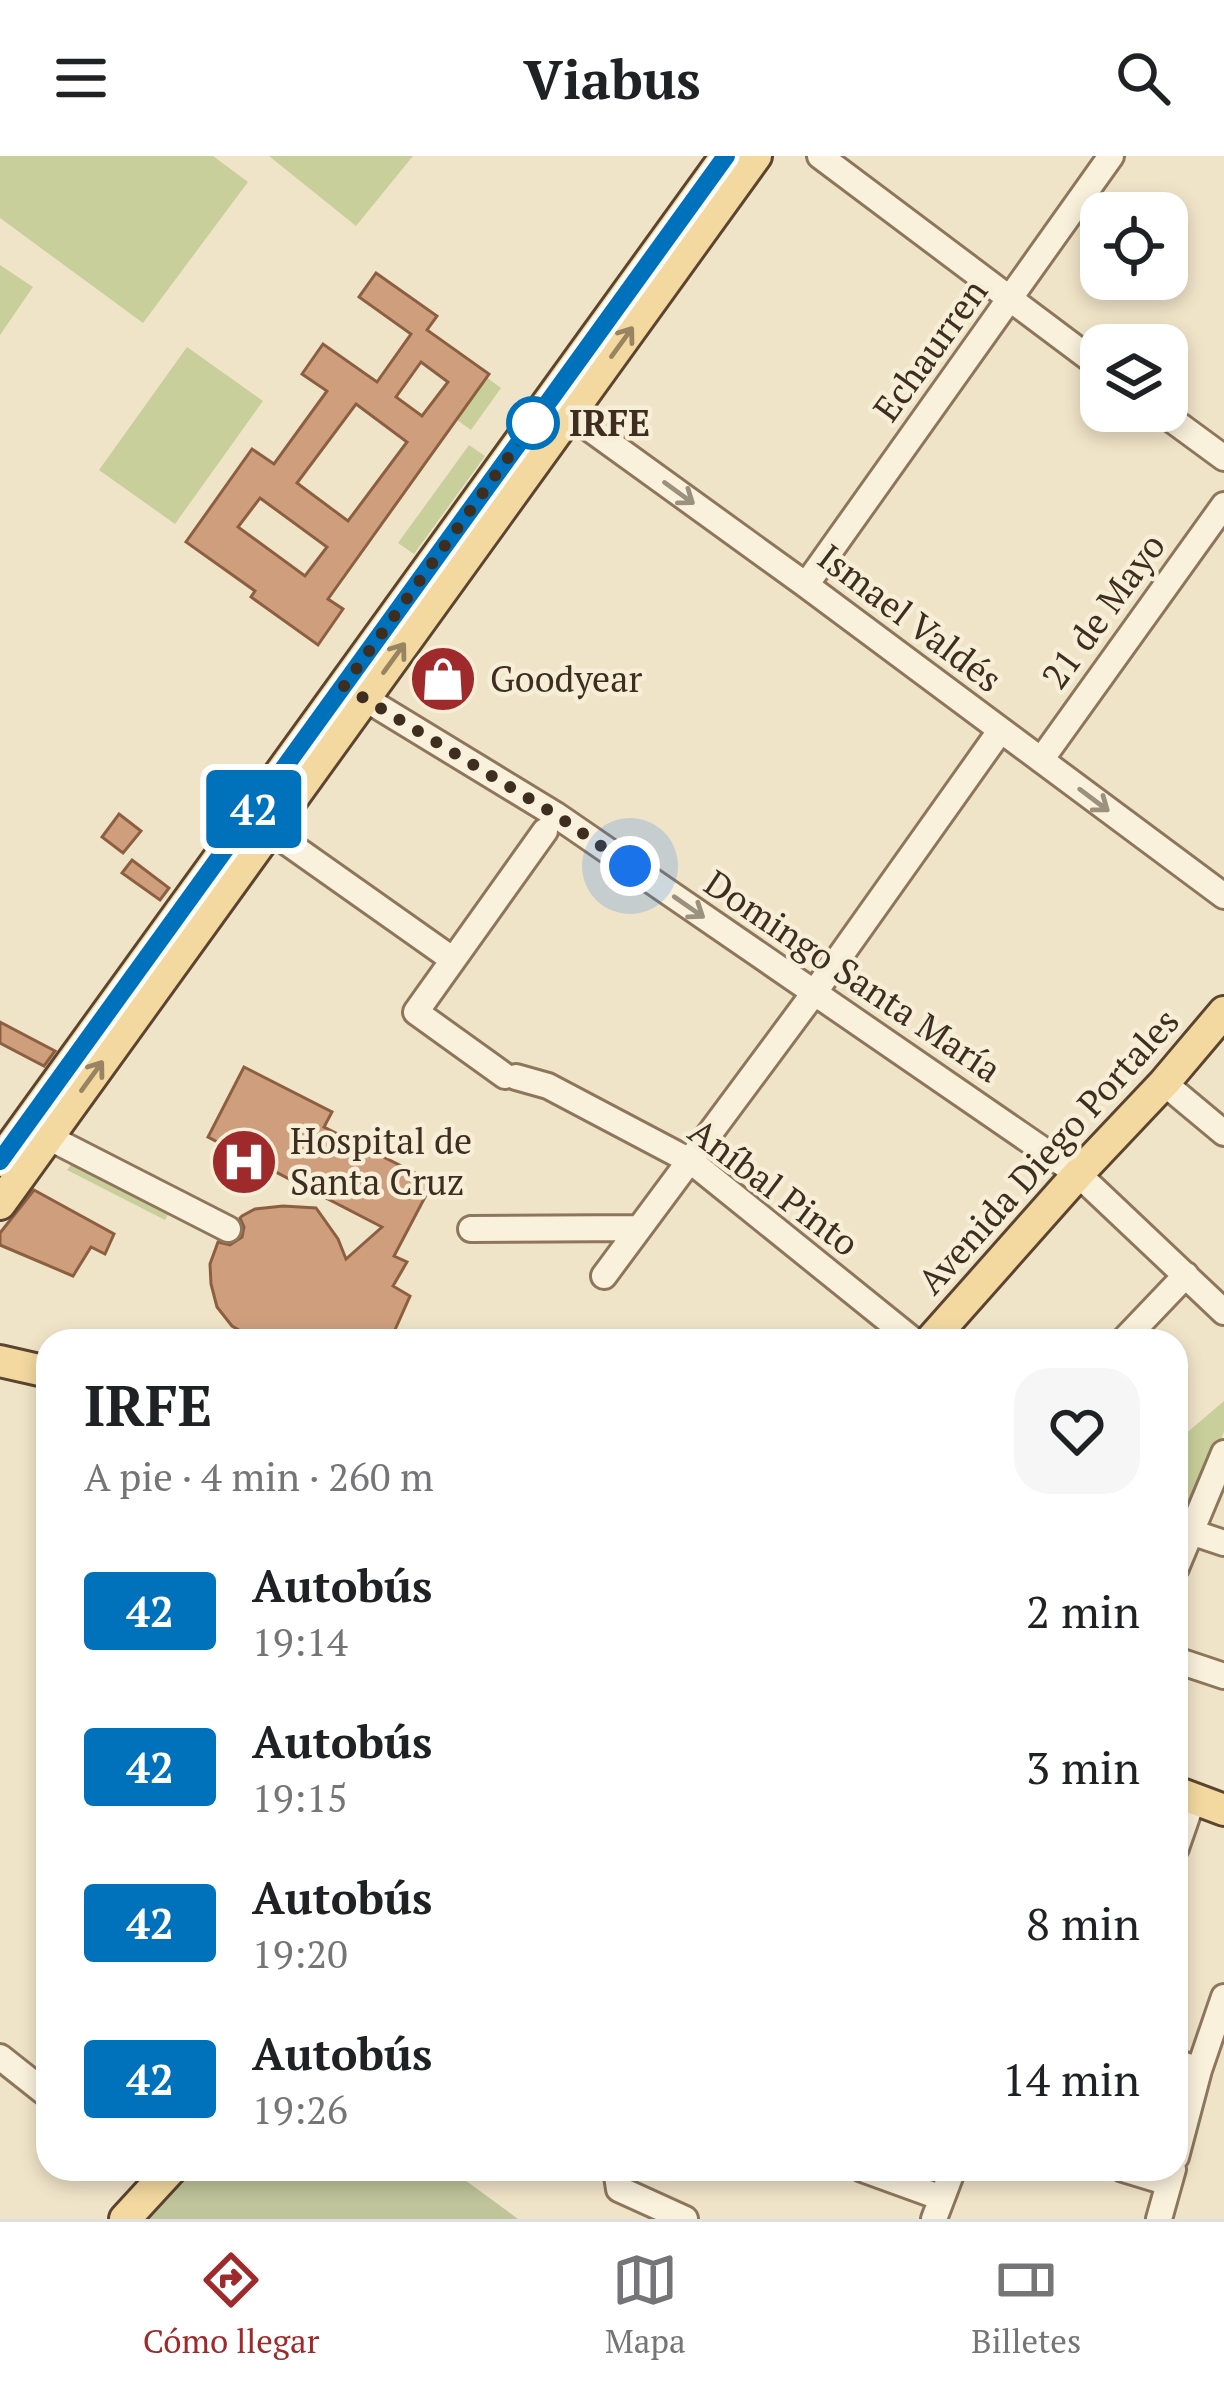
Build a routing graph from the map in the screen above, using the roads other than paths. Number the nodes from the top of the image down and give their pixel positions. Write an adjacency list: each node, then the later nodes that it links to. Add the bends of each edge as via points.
1 (726, 156): 7 (main road)
2 (756, 156): 7 (main road, one-way to 2)
3 (820, 156): 5 (street)
4 (1111, 156): 5 (street, Echaurren)
5 (1010, 299): 6 (street); 11 (street, Echaurren)
6 (1080, 351)
7 (560, 407): 11 (street, Ismael Valdés, one-way to 11); 12 (main road)
8 (1188, 432): 9 (street)
9 (1224, 458)
10 (1224, 505): 14 (street, 21 de Mayo)
11 (806, 584): 13 (street, Ismael Valdés)
12 (354, 692): 15 (main road); 19 (street, Domingo Santa María, one-way to 19, via 556,815)
13 (1000, 731): 14 (street, Ismael Valdés); 19 (street)
14 (1041, 760): 17 (street, Ismael Valdés, one-way to 17)
15 (259, 823): 18 (street); 23 (main road, one-way to 15); 24 (main road)
16 (545, 831): 18 (street)
17 (1224, 896)
18 (452, 959): 25 (street, Aníbal Pinto, via 416,1012 511,1077 548,1087)
19 (814, 994): 25 (street); 26 (street, Domingo Santa María)
20 (1224, 1012): 21 (main road, Avenida Diego Portales)
21 (1163, 1083): 22 (street); 26 (main road, Avenida Diego Portales)
22 (1224, 1133)
23 (48, 1137): 27 (main road); 28 (street)
24 (0, 1161)
25 (692, 1162): 30 (street); 34 (street, Aníbal Pinto)
26 (1078, 1174): 31 (street, Domingo Santa María); 35 (main road, Avenida Diego Portales)
27 (0, 1204)
28 (228, 1228)
29 (471, 1228): 30 (street)
30 (638, 1228): 32 (street)
31 (1186, 1275): 33 (street, Domingo Santa María); 36 (street)
32 (604, 1276)
33 (1224, 1312)
34 (919, 1329)
35 (942, 1329)
36 (1134, 1329)
37 (0, 1361): 38 (main road)
38 (36, 1369)
39 (1224, 1453): 40 (street)
40 (1188, 1522)
41 (1188, 1531): 42 (street)
42 (1224, 1543)
43 (1188, 1664): 44 (street)
44 (1224, 1676)
45 (1188, 1796): 46 (main road)
46 (1224, 1810)
47 (1224, 1997): 49 (street)
48 (0, 2057): 50 (street)
49 (1188, 2064)
50 (36, 2086)
51 (151, 2181): 57 (main road)
52 (618, 2181): 58 (street, via 619,2189)
53 (884, 2181): 56 (street)
54 (950, 2181): 56 (street)
55 (1170, 2181): 59 (street)
56 (941, 2212)
57 (125, 2219)
58 (685, 2219)
59 (1159, 2219)

